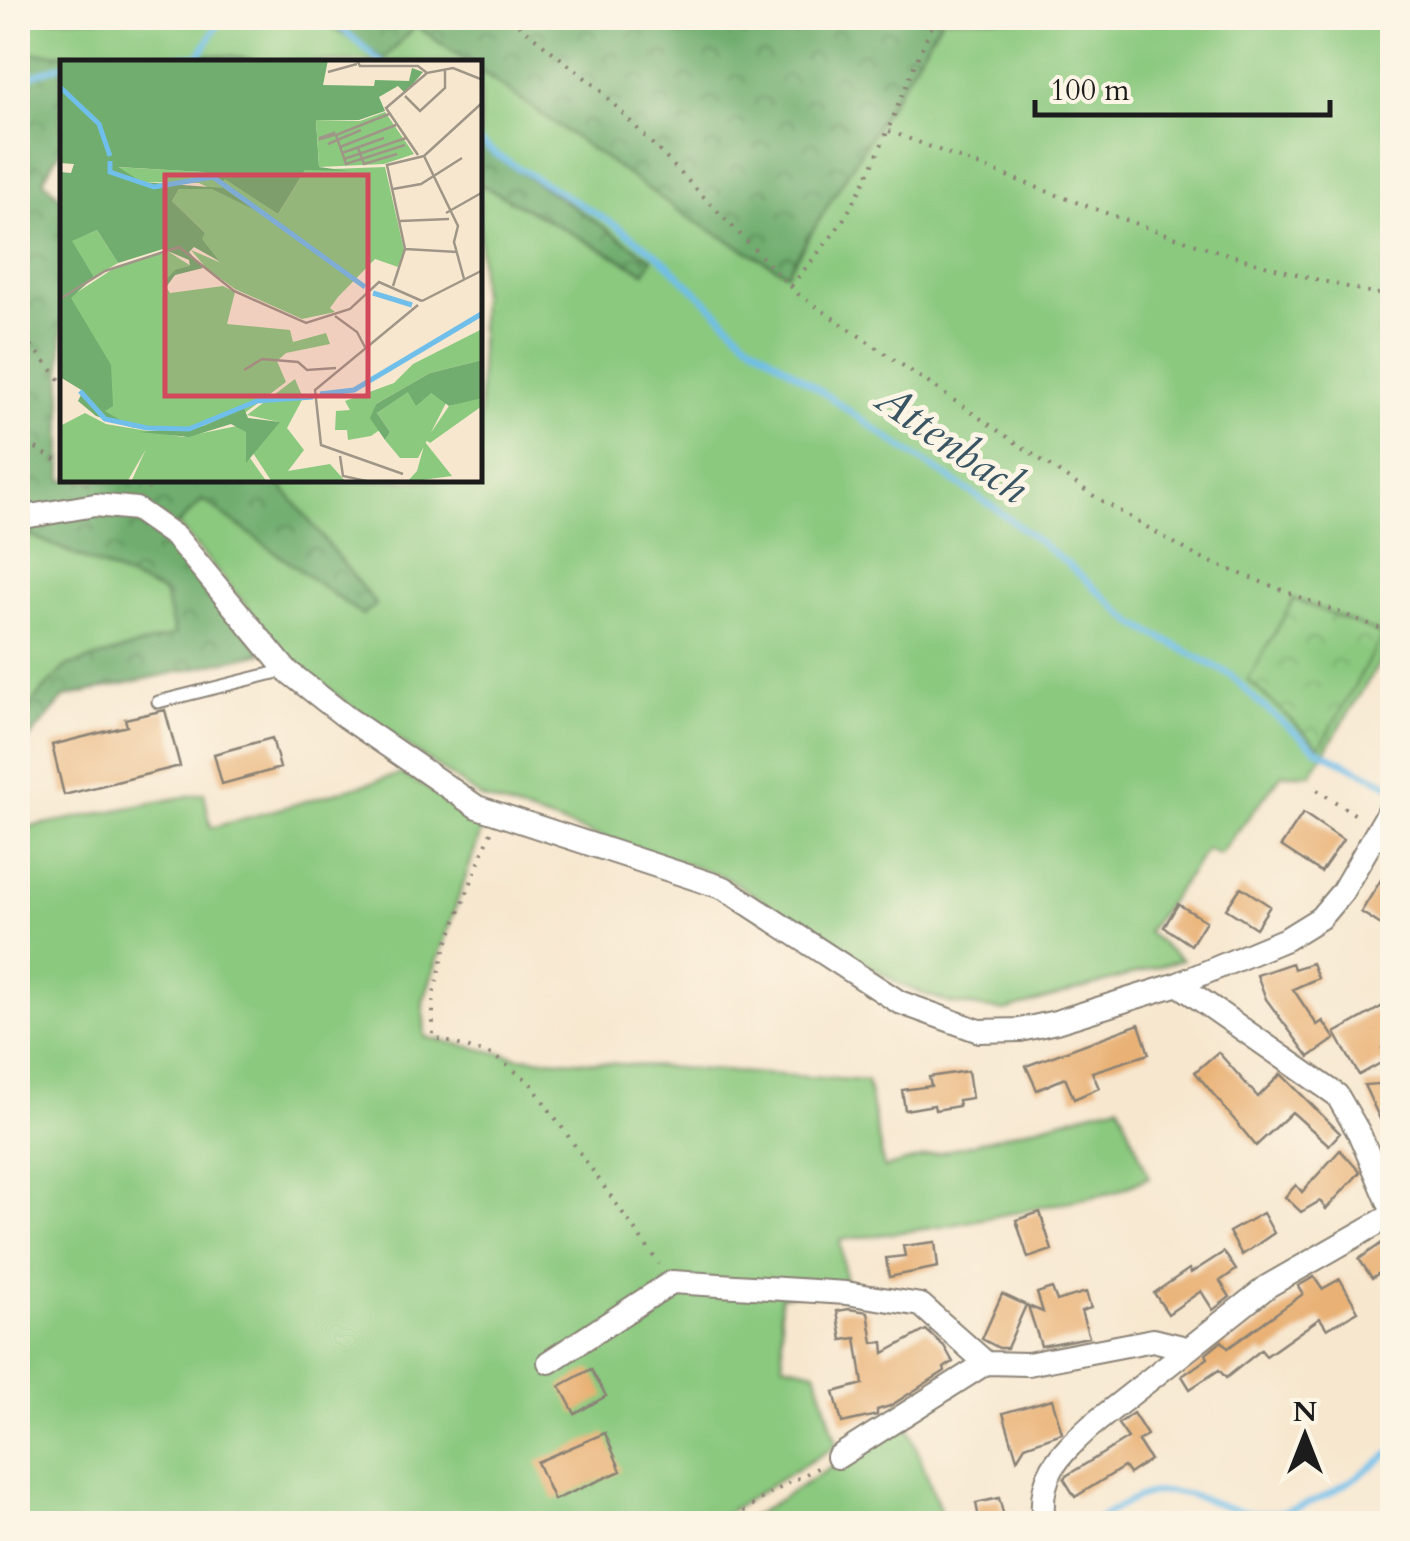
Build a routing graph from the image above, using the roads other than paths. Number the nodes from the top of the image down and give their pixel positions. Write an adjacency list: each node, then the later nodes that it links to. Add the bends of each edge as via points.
1 (18, 518): 2 (street, via 95,505 136,509 176,537)
2 (286, 670): 3 (lane); 5 (street, via 477,807 724,888 899,1002 979,1031 1020,1030)
3 (158, 702)
4 (1392, 806): 5 (street, via 1320,918)
5 (1178, 984): 6 (street, via 1338,1095)
6 (1392, 1212): 7 (street, via 1268,1286)
7 (1186, 1348): 9 (street, via 1153,1340 1028,1364); 11 (street, via 1066,1449 1048,1472)
8 (548, 1362): 9 (street, via 672,1282 921,1305)
9 (986, 1363): 10 (street)
10 (838, 1456)
11 (1044, 1524)

